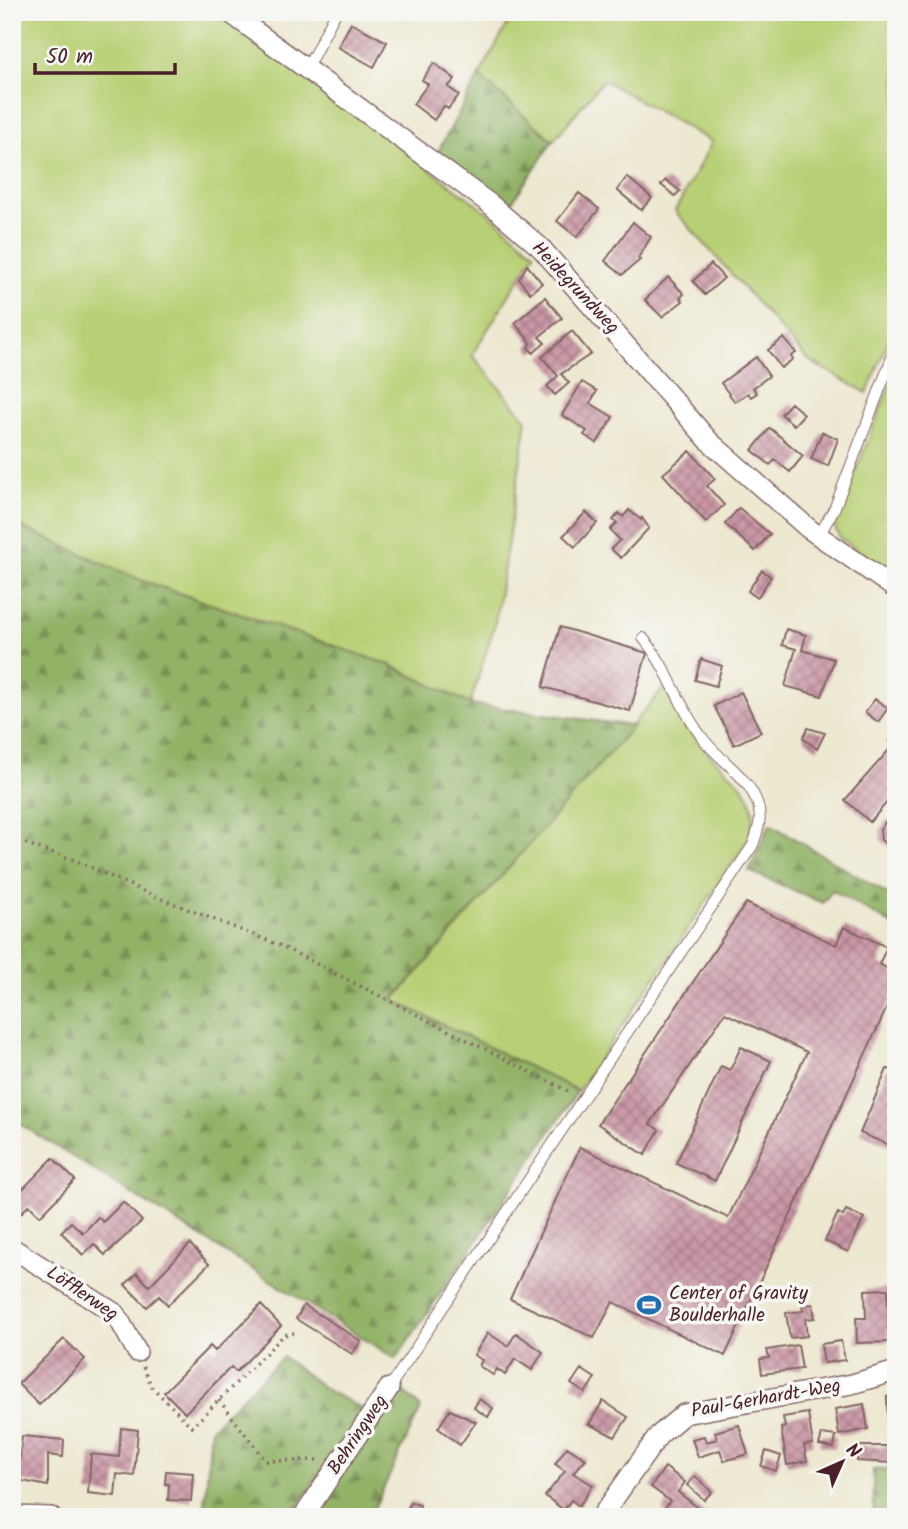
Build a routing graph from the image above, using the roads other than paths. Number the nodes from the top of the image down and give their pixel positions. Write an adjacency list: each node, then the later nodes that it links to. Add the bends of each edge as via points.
1 (229, 12): 3 (street, Heidegrundweg)
2 (336, 12): 3 (lane)
3 (306, 70): 5 (street, Heidegrundweg, via 490,204 541,248 709,442)
4 (896, 347): 5 (lane, via 835,507)
5 (819, 536): 6 (street, Heidegrundweg)
6 (896, 589)
7 (643, 639): 11 (lane, via 657,655 686,714 706,742 748,784 761,822 753,845)
8 (12, 1248): 9 (street, Löfflerweg, via 116,1314)
9 (138, 1352)
10 (896, 1371): 15 (street, Paul-Gerhardt-Weg, via 852,1384 684,1414 659,1435)
11 (389, 1388): 14 (street, Behringweg)
12 (12, 1516): 13 (street)
13 (51, 1517)
14 (303, 1517)
15 (601, 1517)

